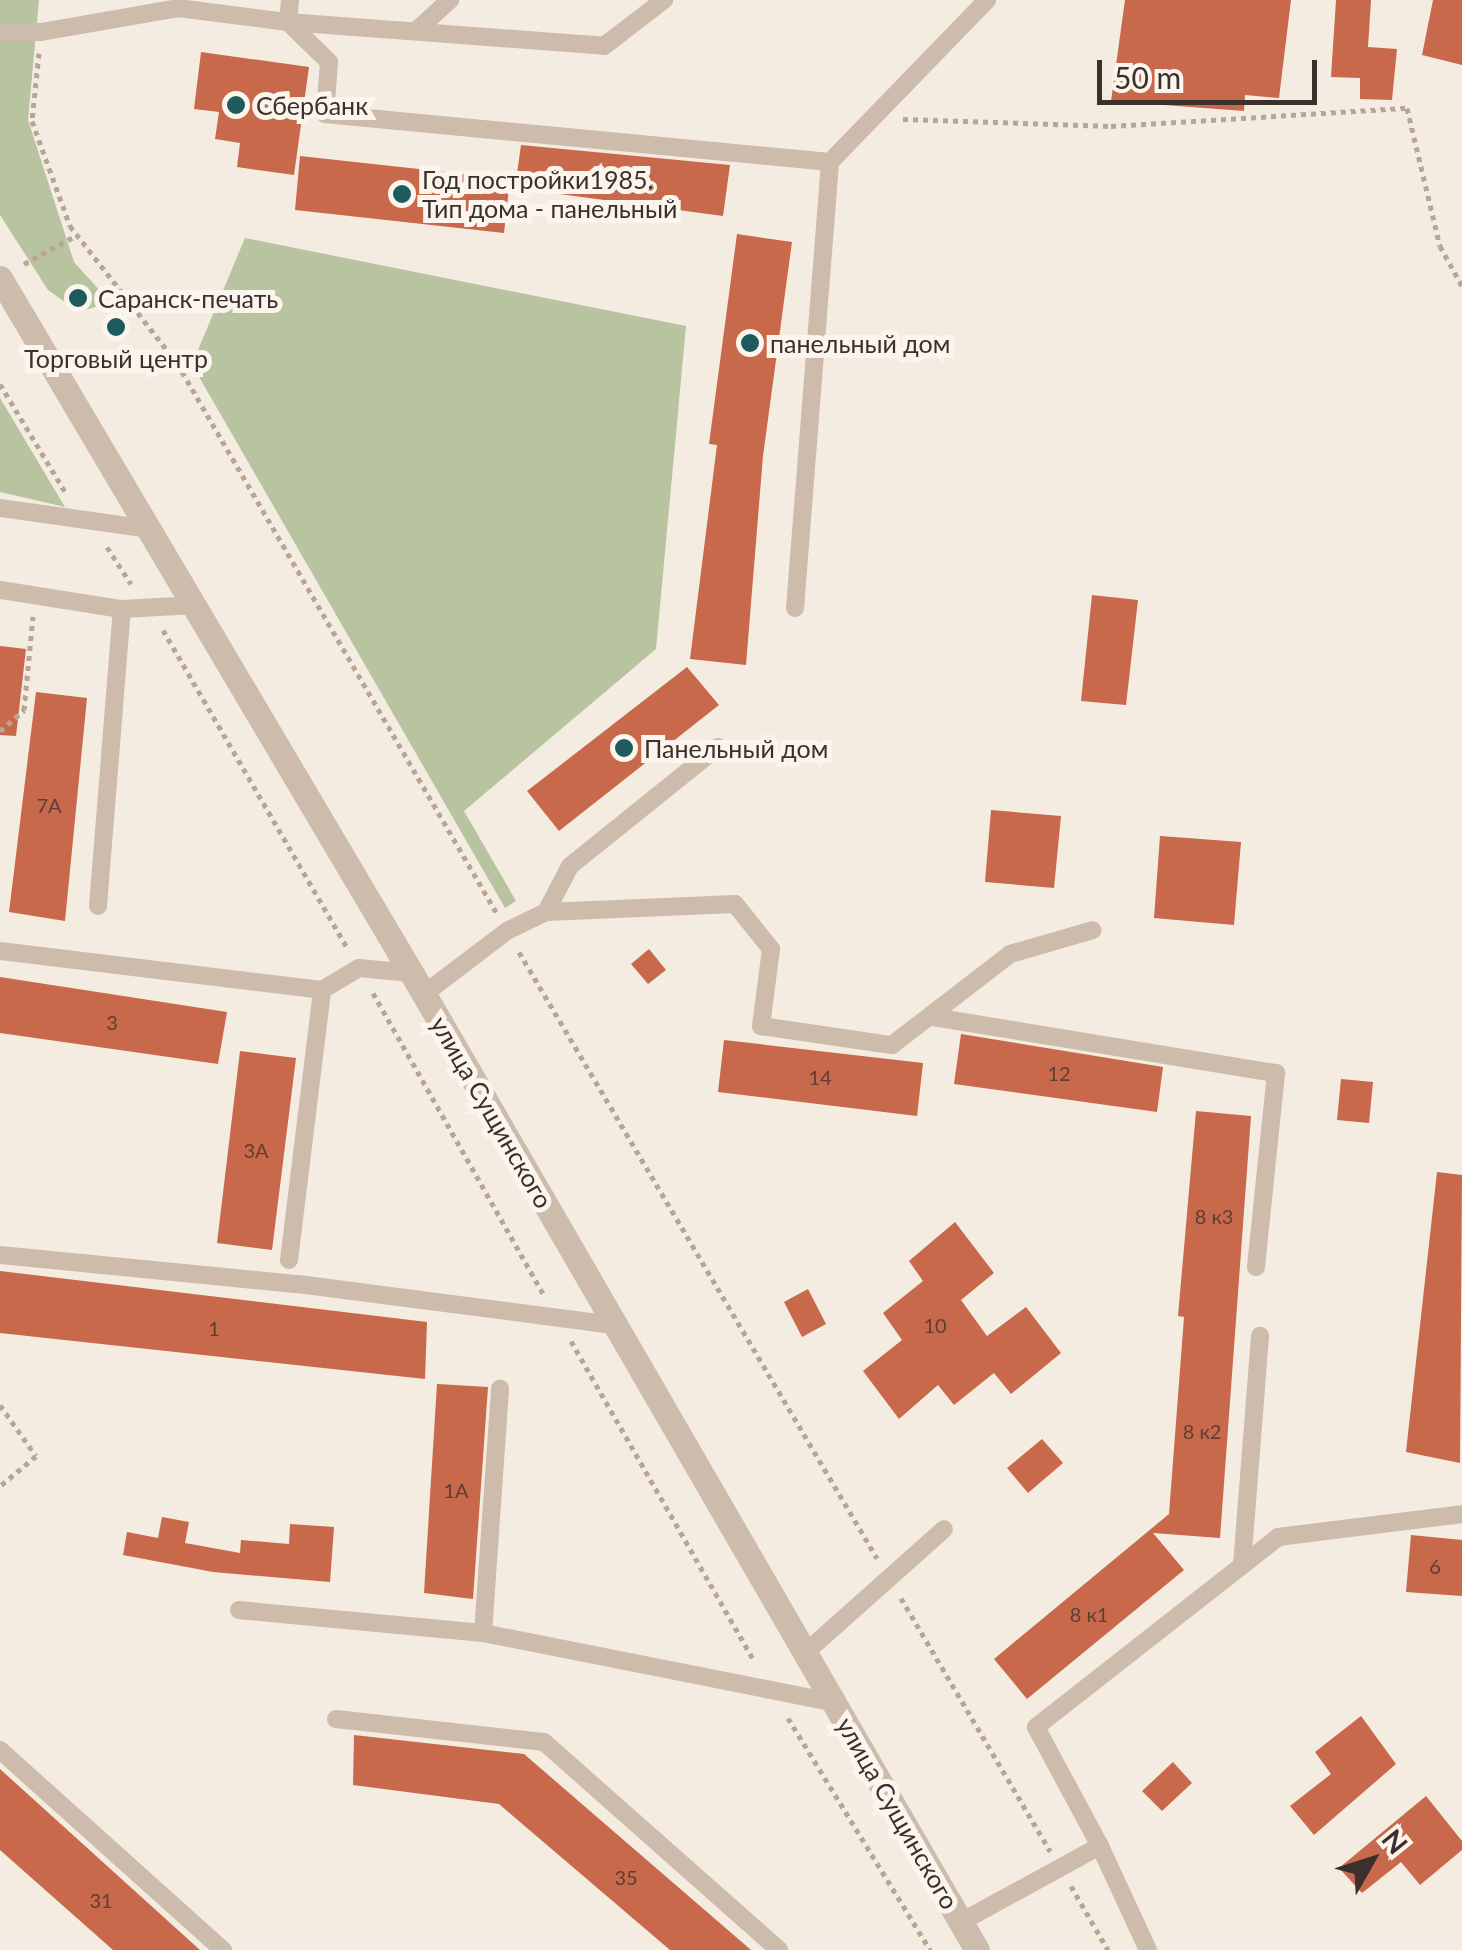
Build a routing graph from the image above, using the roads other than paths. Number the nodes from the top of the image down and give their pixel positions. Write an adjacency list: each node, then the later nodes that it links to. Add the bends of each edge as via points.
1 (290, 0): 5 (lane)
2 (450, 0): 6 (lane)
3 (664, 0): 6 (lane, via 604,46)
4 (987, 0): 8 (lane)
5 (288, 22): 6 (lane); 7 (lane, via 178,8 41,32); 8 (lane, via 329,62 325,114)
6 (417, 30)
7 (0, 32)
8 (830, 162): 14 (lane)
9 (0, 278): 11 (street, улица Сущинского)
10 (0, 508): 11 (lane)
11 (148, 529): 13 (street, улица Сущинского)
12 (0, 590): 15 (lane)
13 (196, 605): 15 (lane); 21 (street, улица Сущинского)
14 (795, 608)
15 (122, 609): 17 (lane)
16 (718, 747): 18 (lane, via 570,866)
17 (98, 906)
18 (546, 912): 21 (lane); 23 (lane, via 736,904 771,949 761,1026 892,1045)
19 (1094, 930): 23 (lane, via 1010,954)
20 (0, 951): 22 (lane)
21 (418, 984): 22 (lane, via 359,968); 27 (street, улица Сущинского)
22 (322, 990): 25 (lane)
23 (933, 1017): 26 (lane, via 1276,1073)
24 (0, 1254): 27 (lane)
25 (288, 1260)
26 (1256, 1267)
27 (615, 1325): 35 (street, улица Сущинского)
28 (1260, 1336): 32 (lane)
29 (500, 1389): 34 (lane)
30 (1462, 1514): 32 (lane, via 1278,1537)
31 (944, 1528): 35 (lane)
32 (1242, 1565): 39 (lane, via 1036,1727)
33 (239, 1610): 34 (lane)
34 (483, 1633): 36 (lane)
35 (804, 1653): 36 (street, улица Сущинского)
36 (833, 1702): 40 (street, улица Сущинского)
37 (336, 1719): 42 (lane, via 544,1742)
38 (0, 1750): 41 (lane)
39 (1100, 1846): 40 (lane); 44 (lane)
40 (961, 1922): 43 (street, улица Сущинского)
41 (223, 1950)
42 (779, 1950)
43 (977, 1950)
44 (1148, 1950)

